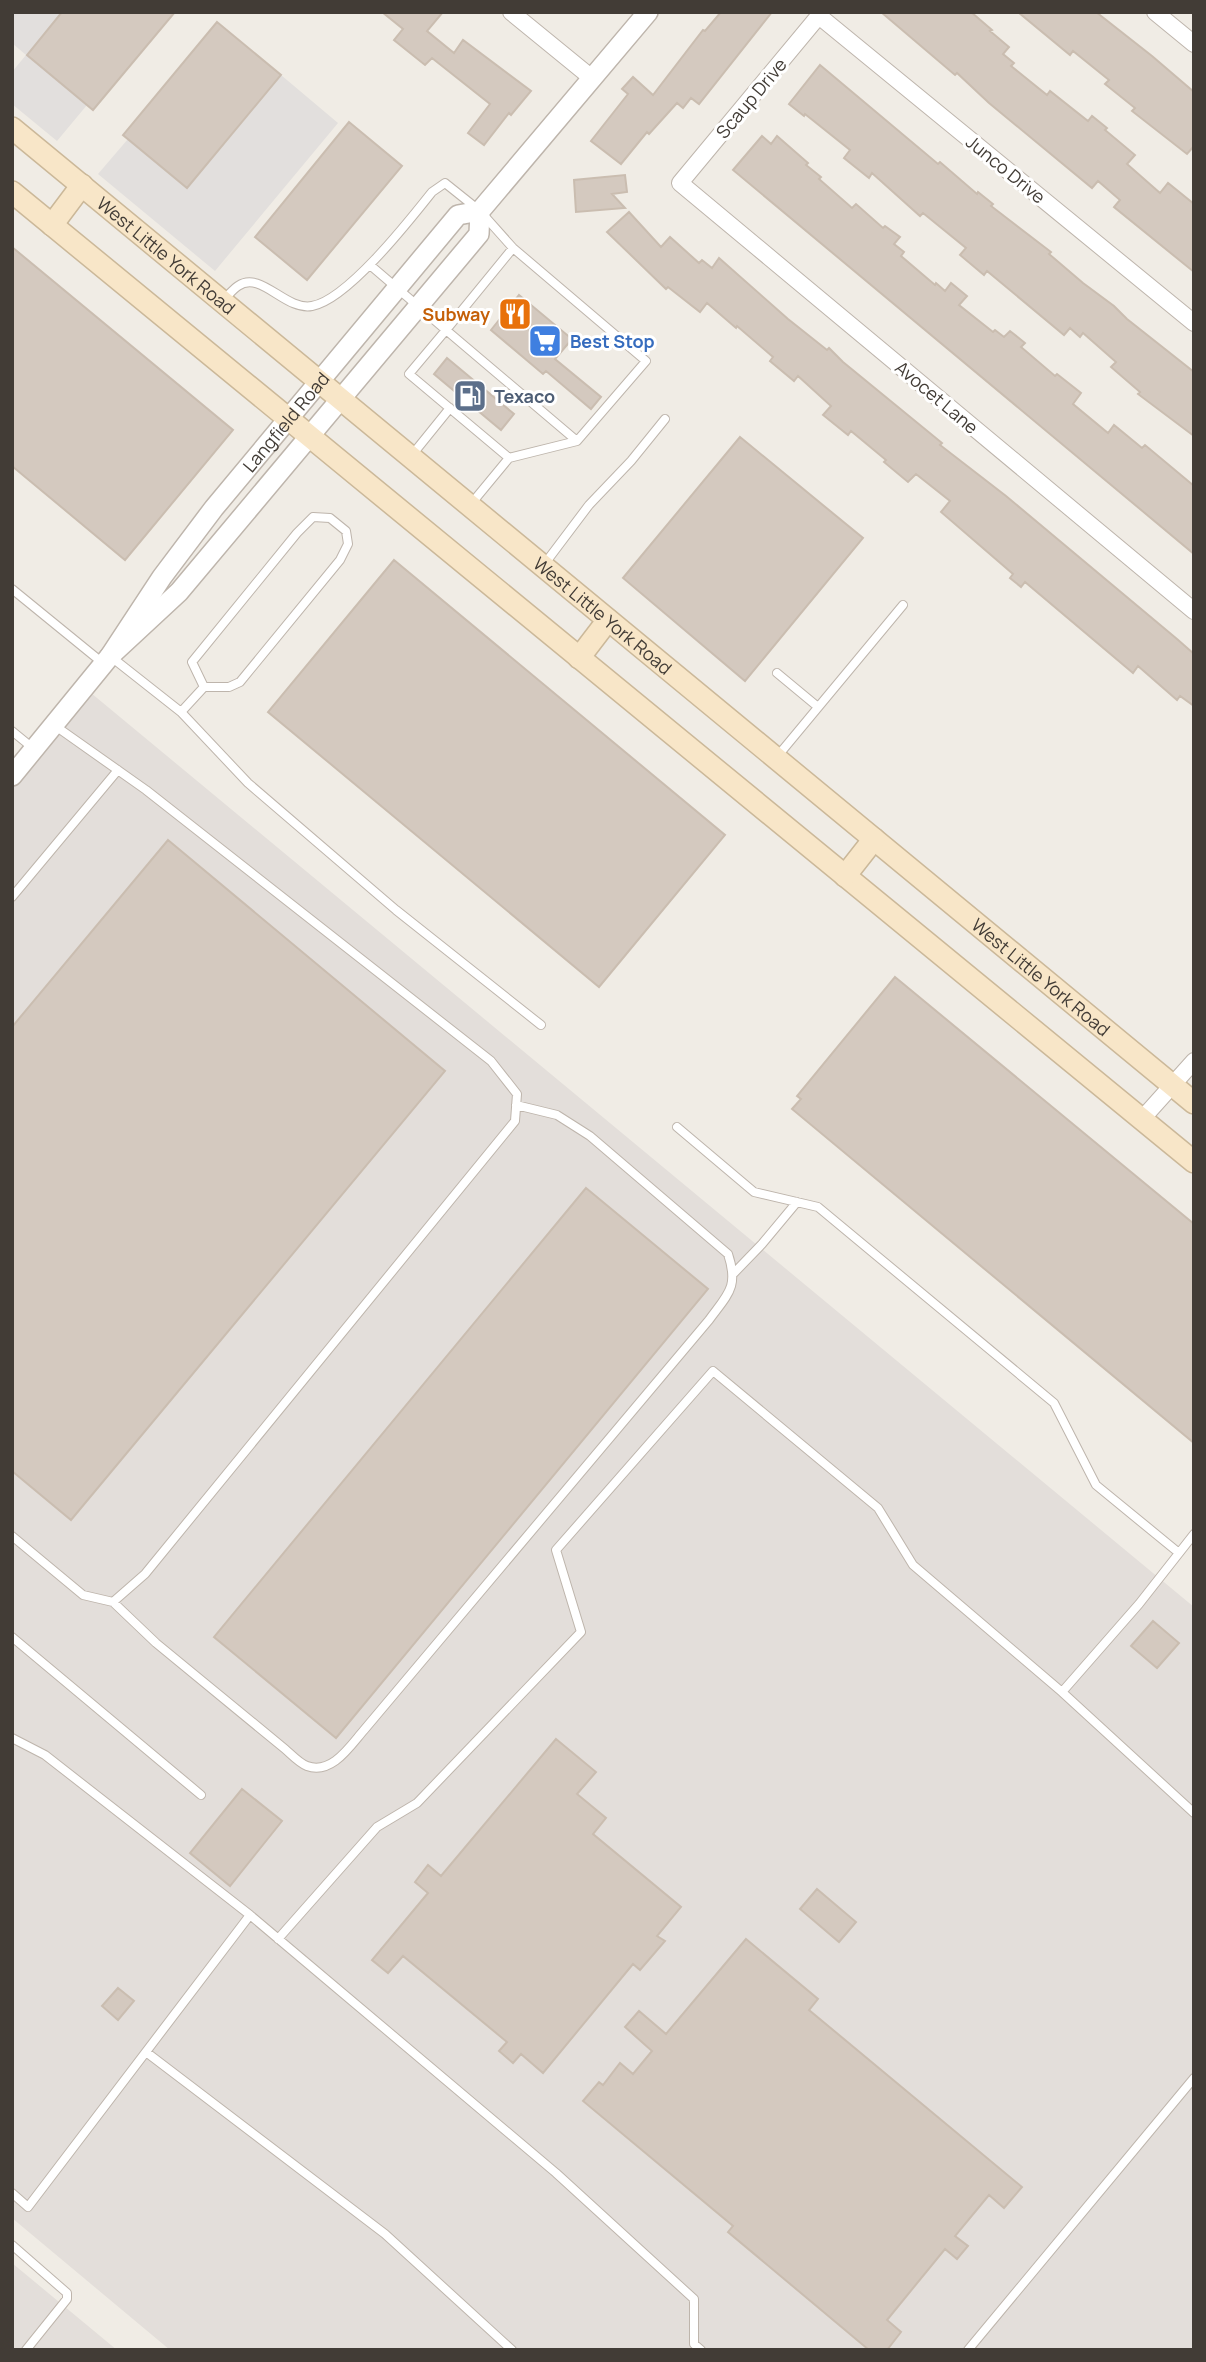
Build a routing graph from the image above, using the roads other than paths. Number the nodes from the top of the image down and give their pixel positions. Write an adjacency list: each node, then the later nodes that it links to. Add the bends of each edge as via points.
1 (511, 12): 6 (street)
2 (648, 12): 6 (street, Langfield Road)
3 (1155, 12): 5 (street)
4 (821, 14): 8 (street, Scaup Drive); 18 (street, Junco Drive)
5 (1194, 44)
6 (593, 79): 11 (street, Langfield Road)
7 (12, 128): 9 (main road, West Little York Road)
8 (680, 183): 33 (street, Avocet Lane)
9 (82, 186): 12 (main road); 16 (main road, West Little York Road)
10 (12, 192): 12 (main road)
11 (480, 211): 13 (lane); 14 (lane, via 445,183 432,192); 15 (street, Langfield Road, via 458,215); 17 (street, Langfield Road, via 479,234)
12 (52, 225): 23 (main road)
13 (513, 248): 19 (lane); 26 (lane, via 646,361)
14 (370, 265): 15 (lane); 16 (lane, via 336,294 310,307 295,305 258,283 247,282)
15 (396, 288): 17 (lane); 20 (street, Langfield Road)
16 (222, 301): 20 (main road, West Little York Road)
17 (418, 308): 19 (lane); 21 (street, Langfield Road)
18 (1194, 323)
19 (446, 330): 22 (lane, via 410,374); 26 (lane)
20 (320, 381): 21 (main road, West Little York Road); 23 (street, Langfield Road)
21 (342, 399): 25 (street, Langfield Road); 27 (main road, West Little York Road)
22 (450, 408): 27 (lane); 28 (lane)
23 (288, 419): 25 (main road); 36 (street, Langfield Road, via 162,577)
24 (665, 419): 30 (lane, via 589,505)
25 (310, 437): 35 (main road); 36 (street, Langfield Road, via 180,592)
26 (577, 441): 28 (lane)
27 (411, 457): 29 (main road, West Little York Road)
28 (509, 458): 29 (lane)
29 (470, 505): 30 (main road, West Little York Road)
30 (543, 566): 34 (main road, West Little York Road)
31 (12, 589): 36 (lane)
32 (903, 604): 39 (lane)
33 (1194, 611)
34 (608, 620): 35 (main road); 44 (main road, West Little York Road)
35 (579, 658): 48 (main road)
36 (107, 660): 40 (lane); 41 (street, Langfield Road)
37 (776, 673): 39 (lane)
38 (204, 687): 38 (lane, via 192,662 297,533 313,517 330,518 346,531 348,544 341,560 240,682); 40 (lane)
39 (818, 707): 44 (lane)
40 (181, 712): 50 (lane, via 248,783)
41 (54, 725): 43 (street, Langfield Road); 45 (lane)
42 (12, 731): 43 (lane)
43 (34, 749): 46 (street, Langfield Road)
44 (776, 758): 47 (main road, West Little York Road)
45 (118, 770): 49 (lane); 54 (lane, via 491,1061 517,1094)
46 (12, 776)
47 (874, 839): 48 (main road); 52 (main road, West Little York Road)
48 (845, 876): 55 (main road)
49 (12, 897)
50 (541, 1025)
51 (1194, 1061): 52 (street)
52 (1172, 1085): 53 (main road, West Little York Road); 55 (street)
53 (1194, 1103)
54 (516, 1105): 59 (lane, via 557,1115 590,1136 728,1254); 63 (lane, via 515,1122 145,1574)
55 (1142, 1119): 57 (main road)
56 (677, 1127): 58 (lane, via 754,1192)
57 (1194, 1162)
58 (797, 1202): 59 (lane); 62 (lane, via 818,1207 1054,1403 1096,1485)
59 (734, 1273): 63 (lane, via 730,1291 709,1320 335,1762 323,1768 306,1765 156,1643)
60 (1194, 1534): 62 (lane)
61 (12, 1536): 63 (lane, via 83,1595)
62 (1178, 1553): 65 (lane)
63 (113, 1602)
64 (12, 1637): 67 (lane)
65 (1062, 1692): 68 (lane); 70 (lane, via 913,1565 877,1508 713,1371 556,1550 581,1632 417,1803 377,1827)
66 (12, 1738): 69 (lane, via 45,1755)
67 (201, 1795)
68 (1194, 1813)
69 (250, 1915): 70 (lane); 71 (lane)
70 (278, 1939): 77 (lane, via 556,2174 694,2299 694,2344)
71 (146, 2053): 73 (lane, via 28,2207); 76 (lane, via 385,2234)
72 (1194, 2078): 78 (lane)
73 (12, 2193)
74 (12, 2245): 75 (lane, via 67,2292 67,2300)
75 (26, 2350)
76 (512, 2350)
77 (701, 2350)
78 (968, 2350)

